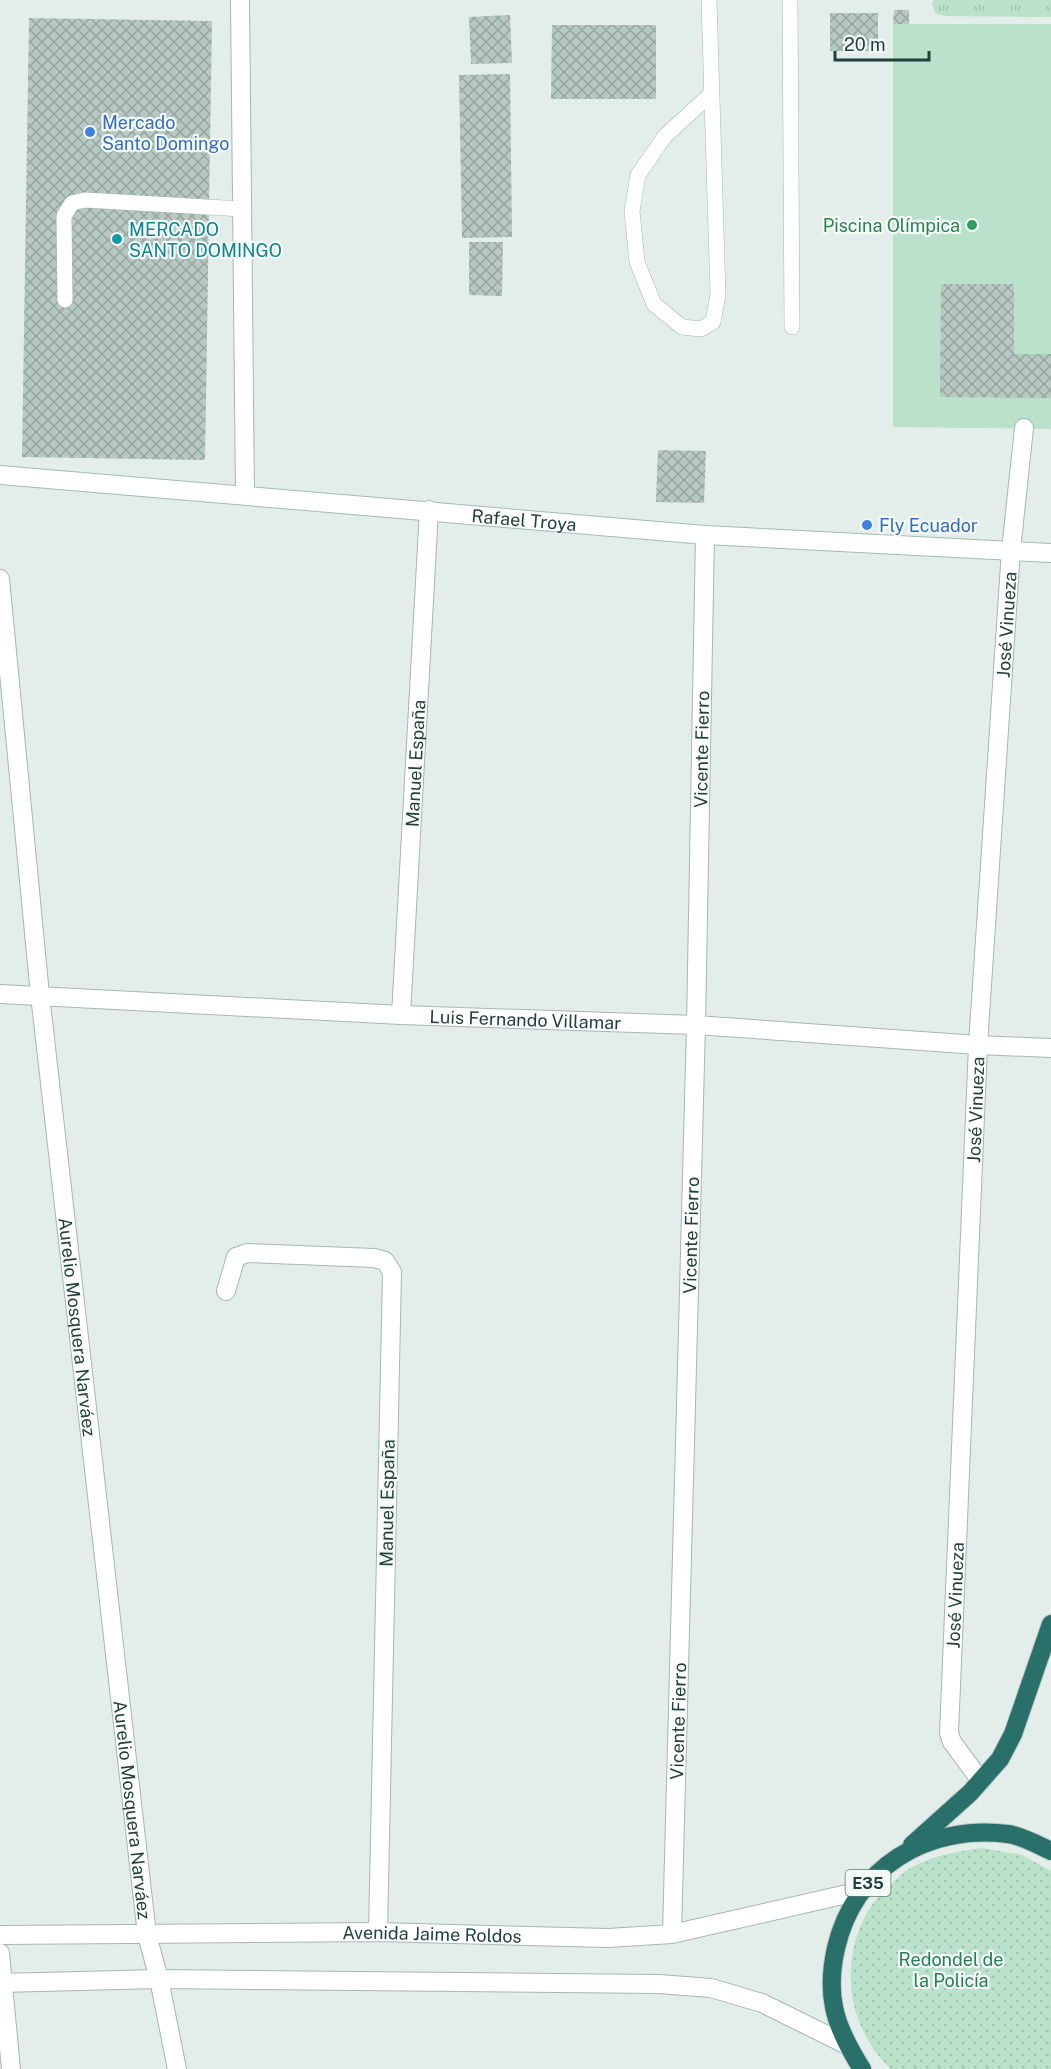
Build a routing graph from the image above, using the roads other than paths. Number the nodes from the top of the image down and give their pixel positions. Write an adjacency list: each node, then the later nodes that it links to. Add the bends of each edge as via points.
1 (240, 0): 5 (street)
2 (710, 0): 4 (lane)
3 (790, 0): 7 (lane)
4 (712, 93): 4 (lane, via 665,136 638,175 632,211 637,262 654,304 682,327 701,329 713,322 718,295)
5 (242, 209): 6 (lane, via 85,200 72,203 64,216); 10 (street)
6 (65, 300)
7 (792, 327)
8 (1024, 428): 13 (street, José Vinueza)
9 (0, 475): 10 (street, Rafael Troya)
10 (245, 495): 11 (street, Rafael Troya)
11 (429, 510): 12 (street, Rafael Troya); 18 (street, Manuel España)
12 (705, 535): 13 (street, Rafael Troya); 19 (street, Vicente Fierro)
13 (1011, 550): 14 (street, Rafael Troya); 20 (street, José Vinueza)
14 (1051, 553)
15 (0, 579): 17 (street, Aurelio Mosquera Narváez)
16 (0, 994): 17 (street, Luis Fernando Villamar)
17 (40, 995): 18 (street, Luis Fernando Villamar); 31 (street, Aurelio Mosquera Narváez)
18 (401, 1015): 19 (street, Luis Fernando Villamar)
19 (696, 1025): 20 (street, Luis Fernando Villamar); 29 (street, Vicente Fierro)
20 (978, 1045): 21 (street, Luis Fernando Villamar); 24 (street, José Vinueza, via 949,1733)
21 (1051, 1048)
22 (225, 1291): 28 (street, Manuel España, via 236,1257 247,1253 374,1258 385,1261 392,1272)
23 (1051, 1624): 24 (highway, E35, via 1013,1734 1000,1759)
24 (981, 1781): 25 (highway, E35)
25 (905, 1851): 26 (highway, E35, via 956,1833 1010,1834); 27 (highway, E35)
26 (1051, 1851)
27 (860, 1891): 29 (street, Avenida Jaime Roldos); 35 (highway, E35, via 841,1927 832,1966 833,2007)
28 (378, 1932): 29 (street, Avenida Jaime Roldos, via 608,1938); 31 (street, Avenida Jaime Roldos)
29 (672, 1934)
30 (0, 1935): 31 (street, Avenida Jaime Roldos)
31 (147, 1935): 33 (street, Aurelio Mosquera Narváez)
32 (0, 1953): 34 (street)
33 (159, 1979): 34 (street); 35 (street, via 659,1984 711,1988 762,2003); 37 (street, Aurelio Mosquera Narváez)
34 (2, 1983): 36 (street)
35 (847, 2045): 38 (highway, E35)
36 (11, 2069)
37 (177, 2069)
38 (862, 2069)

